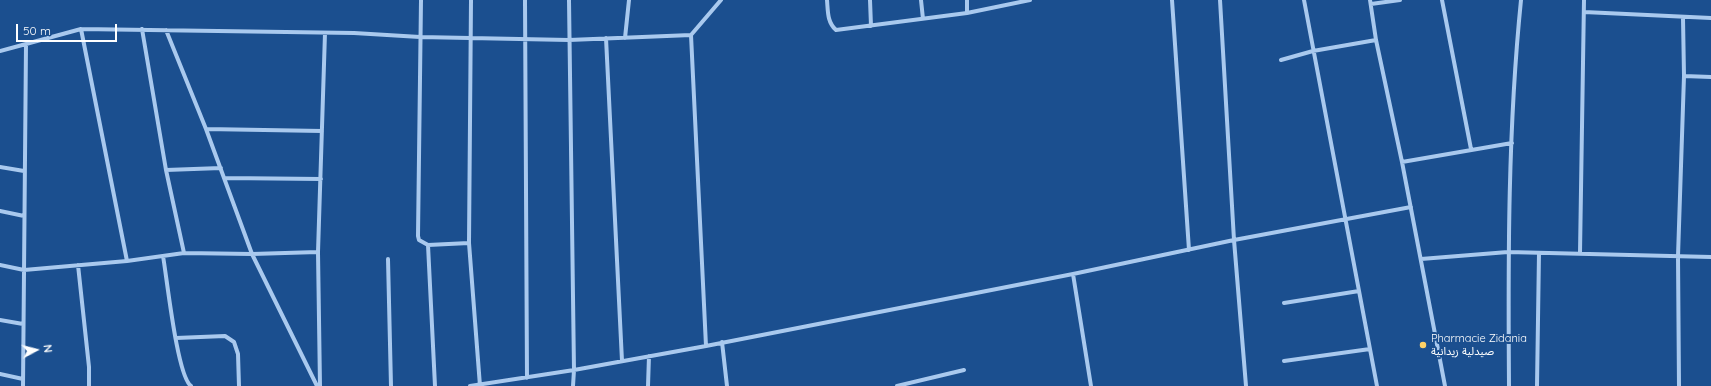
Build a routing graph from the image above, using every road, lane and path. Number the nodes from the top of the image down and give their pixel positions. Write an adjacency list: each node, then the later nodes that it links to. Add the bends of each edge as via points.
1 (421, 0): 32 (street)
2 (471, 0): 33 (street)
3 (525, 0): 36 (street)
4 (569, 0): 37 (street)
5 (629, 0): 35 (street)
6 (721, 0): 31 (street)
7 (827, 0): 26 (street, via 828,18 836,30)
8 (870, 0): 26 (street)
9 (921, 0): 25 (street)
10 (967, 0): 22 (street)
11 (1030, 0): 19 (street)
12 (1172, 0): 63 (street)
13 (1220, 0): 60 (street)
14 (1304, 0): 41 (street)
15 (1400, 0): 20 (street)
16 (1442, 0): 48 (street)
17 (1521, 0): 47 (street, via 1515,58)
18 (1584, 0): 21 (street)
19 (1013, 2): 22 (street)
20 (1370, 2): 38 (street)
21 (1584, 12): 23 (street); 68 (street)
22 (967, 13): 25 (street)
23 (1683, 18): 24 (street); 43 (street)
24 (1711, 18)
25 (923, 19): 26 (street)
26 (871, 26)
27 (81, 29): 28 (street); 39 (street); 75 (street)
28 (142, 29): 29 (street); 52 (street)
29 (166, 30): 30 (street); 45 (street)
30 (325, 33): 32 (street); 46 (street)
31 (691, 35): 35 (street); 86 (street)
32 (420, 37): 33 (street); 62 (street, via 418,236 419,240)
33 (471, 38): 36 (street); 61 (street)
34 (606, 38): 35 (street); 37 (street); 89 (street)
35 (625, 38)
36 (524, 39): 37 (street); 94 (street)
37 (569, 40): 91 (street)
38 (1376, 40): 41 (street); 49 (street)
39 (26, 44): 40 (street); 53 (street)
40 (0, 51)
41 (1313, 51): 42 (street); 59 (street)
42 (1281, 60)
43 (1684, 76): 44 (street); 71 (street)
44 (1711, 77)
45 (206, 129): 46 (street); 51 (street)
46 (322, 130): 55 (street)
47 (1512, 143): 48 (street); 65 (street)
48 (1471, 150): 49 (street)
49 (1402, 162): 56 (street)
50 (0, 167): 53 (street)
51 (221, 168): 52 (street); 54 (street)
52 (166, 170): 66 (street)
53 (24, 171): 58 (street)
54 (225, 178): 55 (street); 69 (street)
55 (321, 179): 64 (street)
56 (1411, 207): 59 (street); 74 (street)
57 (0, 211): 58 (street)
58 (24, 216): 78 (street)
59 (1345, 219): 60 (street); 80 (street)
60 (1234, 240): 63 (street); 111 (street)
61 (469, 243): 62 (street); 96 (street)
62 (428, 245): 104 (street)
63 (1188, 250): 79 (street)
64 (318, 252): 69 (street); 102 (street)
65 (1508, 252): 67 (street); 74 (street); 114 (street)
66 (184, 253): 69 (street); 70 (street)
67 (1538, 253): 68 (street); 115 (street)
68 (1580, 253): 71 (street)
69 (252, 254): 101 (street)
70 (163, 256): 75 (street); 84 (street)
71 (1678, 256): 72 (street); 116 (street)
72 (1711, 257)
73 (388, 259): 103 (street)
74 (1421, 259): 113 (street)
75 (127, 261): 77 (street)
76 (0, 265): 78 (street)
77 (78, 265): 78 (street); 98 (street)
78 (24, 270): 83 (street)
79 (1073, 274): 85 (street); 110 (street)
80 (1359, 291): 81 (street); 87 (street)
81 (1284, 303)
82 (0, 320): 83 (street)
83 (23, 324): 95 (street)
84 (176, 338): 99 (street, via 185,376); 100 (street, via 225,336 234,342 238,354)
85 (722, 342): 86 (street); 108 (street)
86 (706, 346): 88 (street)
87 (1370, 349): 90 (street); 112 (street)
88 (650, 356): 89 (street); 107 (street)
89 (622, 361): 91 (street)
90 (1284, 361)
91 (574, 370): 94 (street); 106 (street)
92 (964, 370): 109 (street)
93 (0, 374): 95 (street)
94 (527, 378): 96 (street)
95 (23, 379): 97 (street)
96 (480, 385): 105 (street)
97 (23, 386)
98 (89, 386)
99 (191, 386)
100 (238, 386)
101 (317, 386)
102 (320, 386)
103 (391, 386)
104 (435, 386)
105 (470, 386)
106 (573, 386)
107 (648, 386)
108 (727, 386)
109 (896, 386)
110 (1091, 386)
111 (1246, 386)
112 (1377, 386)
113 (1445, 386)
114 (1509, 386)
115 (1537, 386)
116 (1679, 386)

